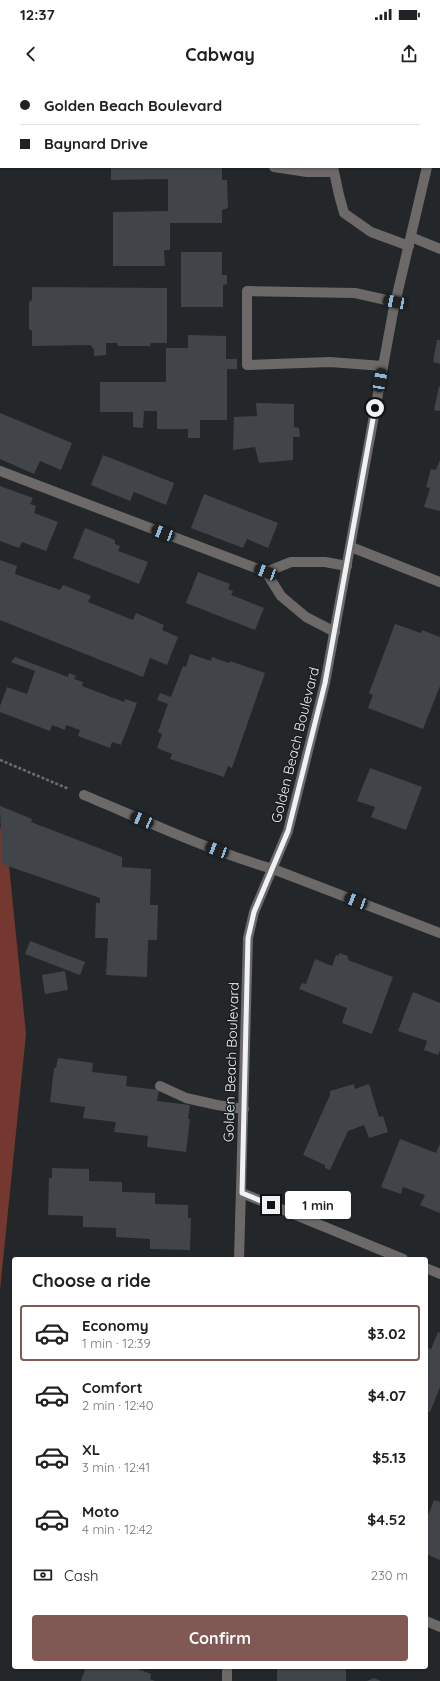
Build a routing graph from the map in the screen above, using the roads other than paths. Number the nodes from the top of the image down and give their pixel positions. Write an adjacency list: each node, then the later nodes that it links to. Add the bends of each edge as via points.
1 (281, 168): 3 (street, via 307,172)
2 (427, 168): 4 (street, Golden Beach Boulevard)
3 (334, 169): 4 (street, via 344,213 371,232)
4 (410, 242): 5 (street); 6 (street, Golden Beach Boulevard)
5 (440, 249)
6 (395, 302): 7 (street, Golden Beach Boulevard); 7 (street, via 354,294 247,291 247,365 330,362)
7 (383, 366): 9 (street, Golden Beach Boulevard)
8 (0, 471): 11 (street)
9 (351, 547): 10 (street, Golden Beach Boulevard); 12 (street)
10 (347, 566): 11 (street, via 325,562 291,562); 13 (street, Golden Beach Boulevard)
11 (266, 572): 13 (street, via 281,596 306,617)
12 (440, 582)
13 (335, 632): 15 (street, Golden Beach Boulevard, via 288,831)
14 (84, 795): 15 (street, via 172,833)
15 (273, 869): 16 (street); 18 (street, Golden Beach Boulevard, via 254,912 248,938)
16 (440, 933)
17 (160, 1086): 18 (street, via 186,1098)
18 (244, 1109): 19 (street, Golden Beach Boulevard)
19 (242, 1193): 20 (street, Golden Beach Boulevard); 21 (street)
20 (240, 1257)
21 (398, 1257)
22 (428, 1269): 23 (street)
23 (440, 1274)
24 (428, 1622): 25 (street)
25 (440, 1627)
26 (227, 1669): 27 (street)
27 (226, 1681)

